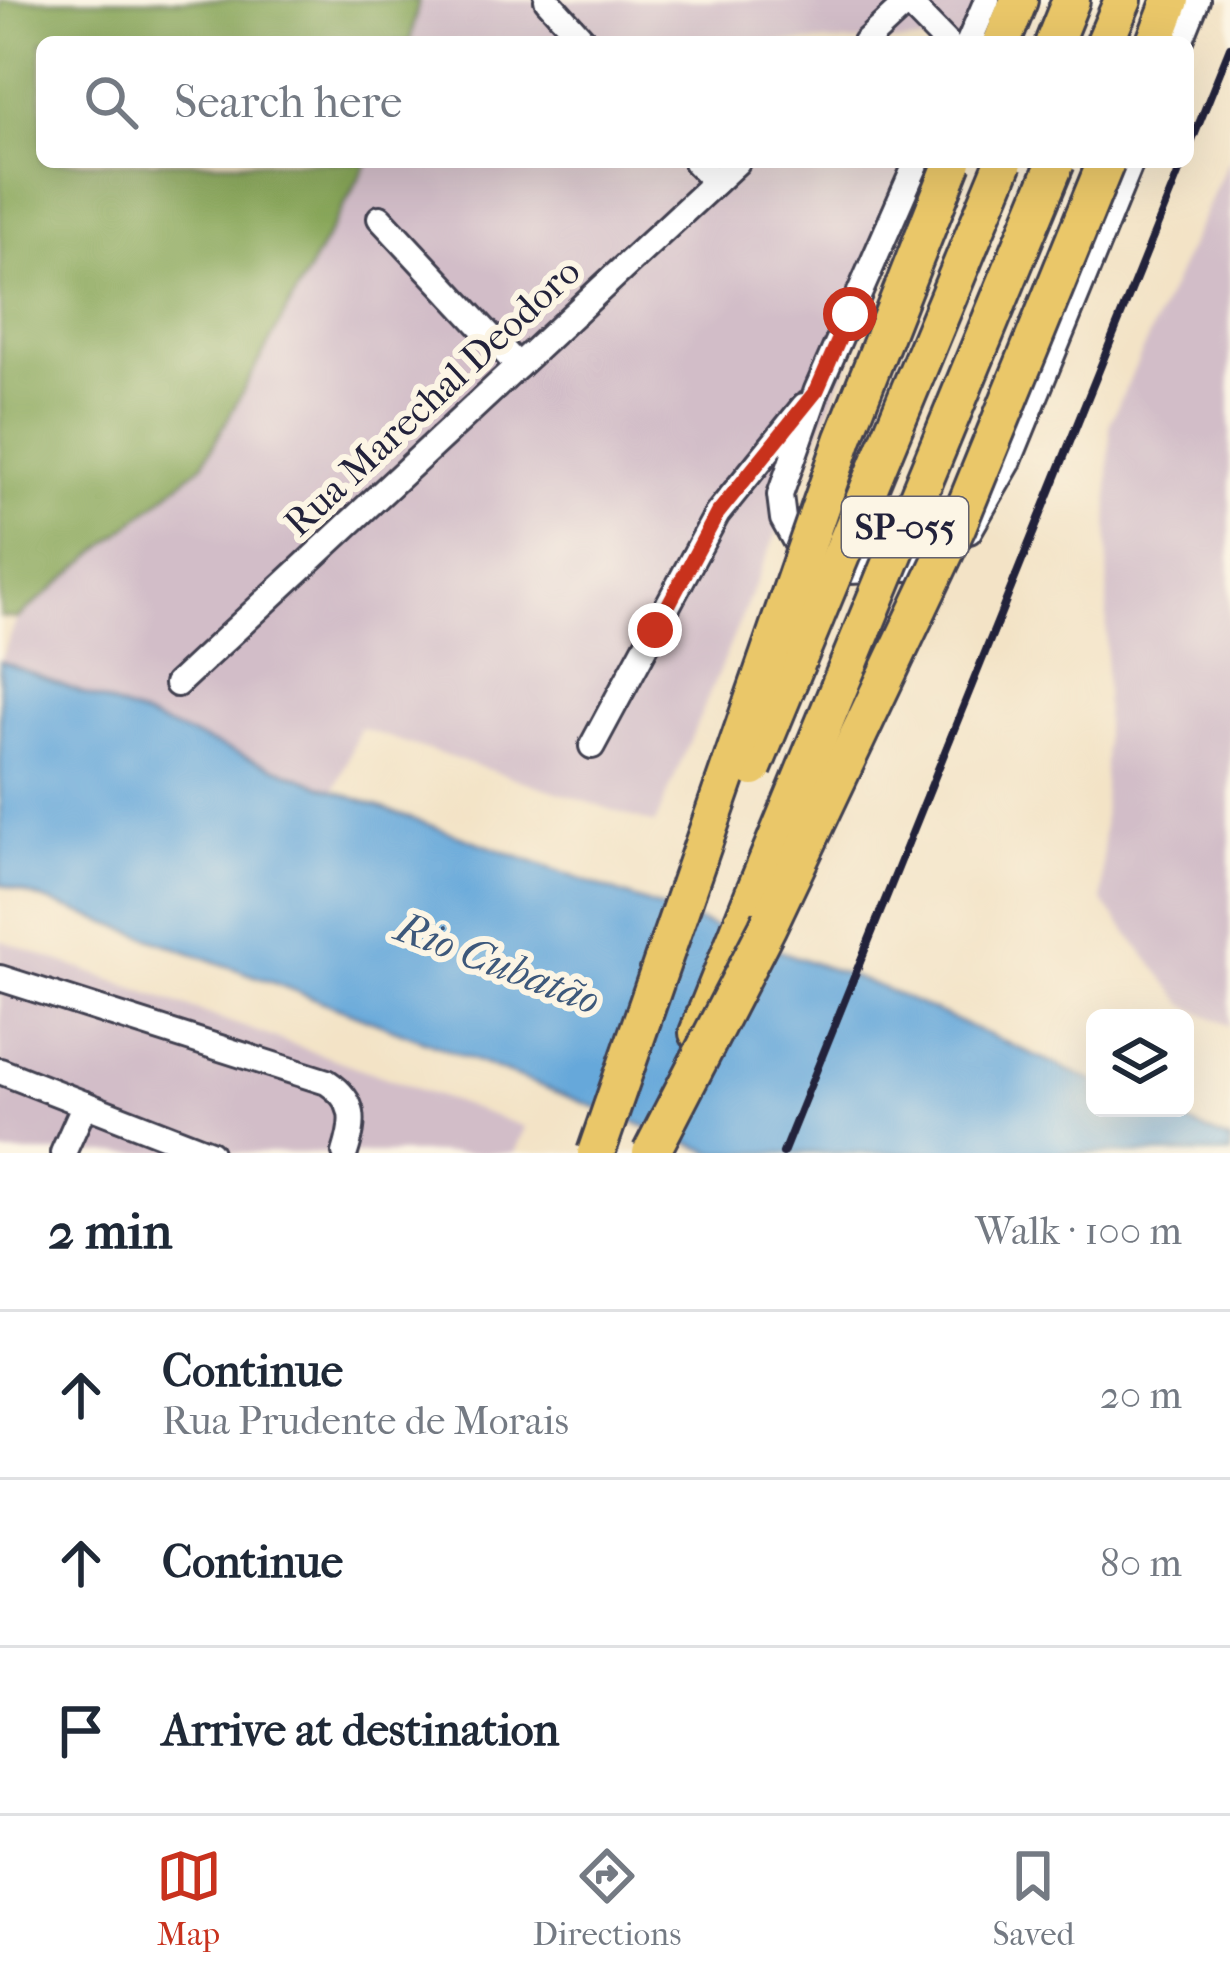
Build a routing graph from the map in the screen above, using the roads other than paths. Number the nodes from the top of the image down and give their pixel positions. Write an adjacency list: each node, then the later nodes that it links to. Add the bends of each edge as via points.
1 (547, 0): 9 (street)
2 (987, 0): 12 (street)
3 (1019, 0): 13 (highway)
4 (1070, 0): 14 (highway)
5 (1123, 0): 15 (highway)
6 (1172, 0): 16 (highway)
7 (1197, 0): 17 (street)
8 (907, 1): 10 (street); 11 (street)
9 (580, 36)
10 (871, 36)
11 (940, 36)
12 (972, 36)
13 (1004, 36)
14 (1056, 36)
15 (1108, 36)
16 (1157, 36)
17 (1182, 36)
18 (702, 168): 26 (street)
19 (730, 168): 26 (street, Rua Marechal Deodoro)
20 (914, 168): 29 (street)
21 (951, 168): 38 (highway, bridge, via 844,438)
22 (1002, 168): 38 (highway, SP-055, bridge)
23 (1054, 168): 39 (highway, SP-055, bridge)
24 (1104, 168): 39 (highway, bridge, via 957,527)
25 (1129, 168): 29 (street, via 1008,463 973,527 939,561 850,572 803,555 783,519 780,494)
26 (715, 182): 28 (street, Rua Marechal Deodoro)
27 (380, 218): 28 (street)
28 (518, 366): 30 (street, Rua Marechal Deodoro)
29 (817, 390): 31 (street, via 717,514)
30 (177, 684)
31 (592, 746)
32 (0, 978): 37 (street, via 327,1082 351,1109)
33 (0, 1071): 34 (street)
34 (85, 1104): 35 (street); 36 (street)
35 (63, 1153)
36 (210, 1153)
37 (344, 1153)
38 (596, 1153)
39 (650, 1153)

